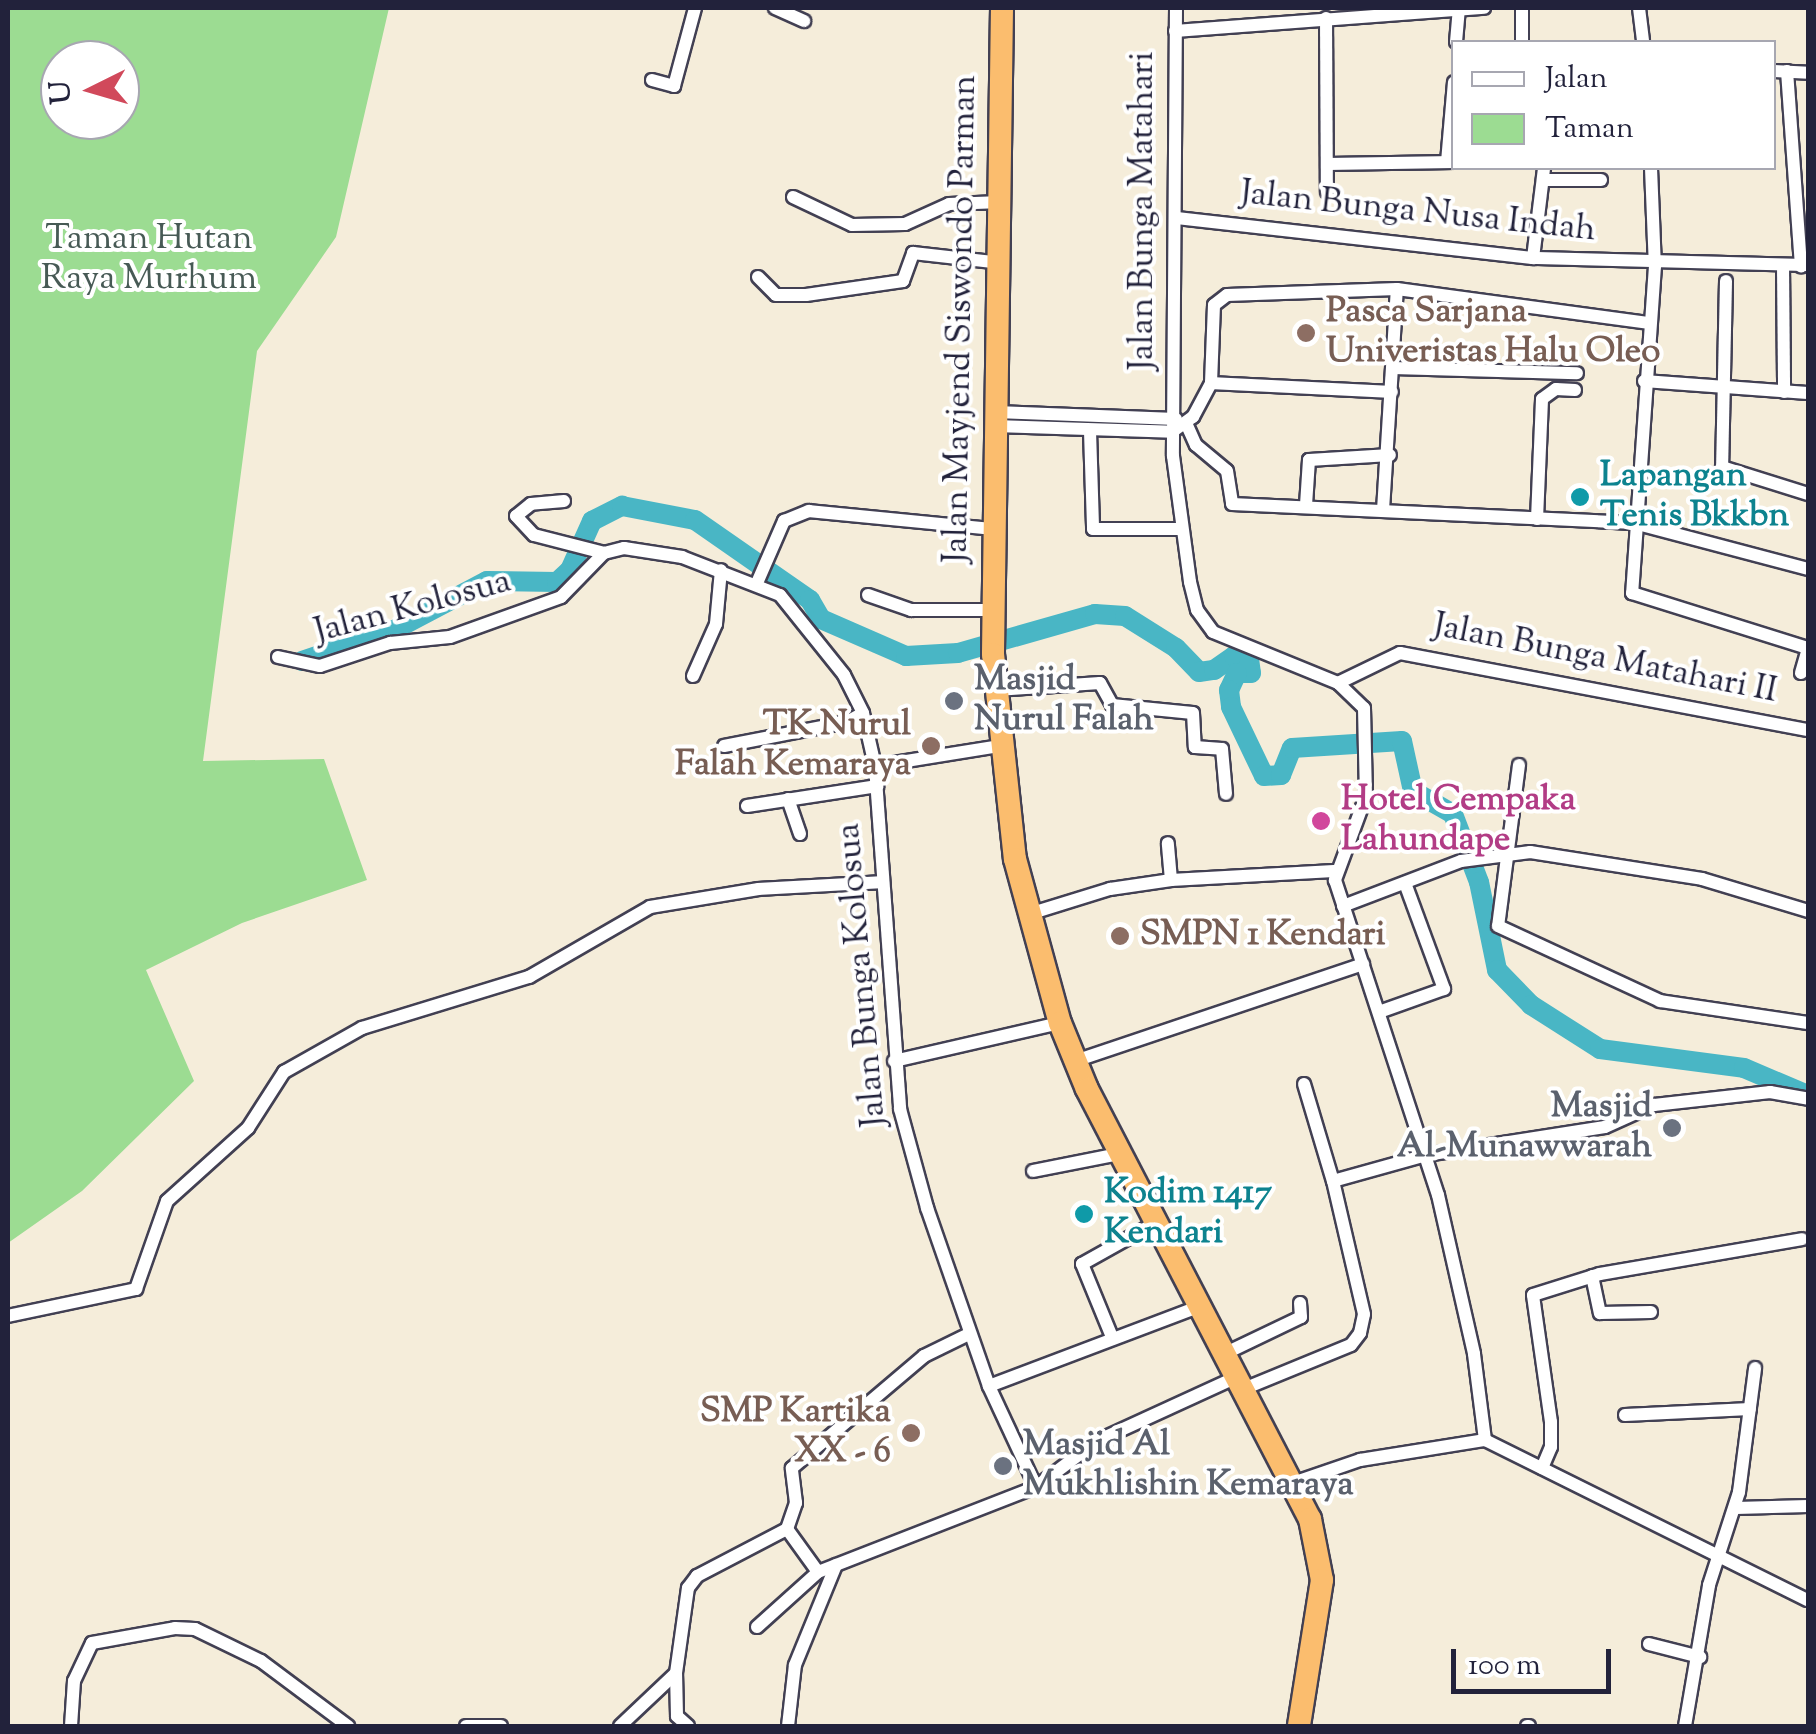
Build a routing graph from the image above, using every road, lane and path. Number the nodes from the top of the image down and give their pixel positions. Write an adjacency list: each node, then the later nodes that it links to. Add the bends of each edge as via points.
1 (695, 8): 17 (street, via 674,86)
2 (775, 8): 10 (street)
3 (1002, 8): 25 (highway, Jalan Mayjend Siswondo Parman)
4 (1176, 8): 11 (street, Jalan Bunga Matahari)
5 (1484, 8): 8 (street)
6 (1522, 8): 13 (street)
7 (1640, 8): 14 (street)
8 (1458, 9): 9 (street); 12 (street)
9 (1326, 18): 11 (street); 19 (street)
10 (804, 21)
11 (1175, 30): 26 (street, Jalan Bunga Matahari)
12 (1456, 40)
13 (1522, 40)
14 (1643, 40)
15 (1780, 71): 16 (street); 29 (street)
16 (1808, 73)
17 (652, 80)
18 (1450, 162): 19 (street)
19 (1327, 164): 23 (street)
20 (1652, 170): 30 (street)
21 (1544, 174): 22 (street); 27 (street)
22 (1601, 180)
23 (1328, 192)
24 (793, 198): 25 (street, via 852,225 905,224 949,204)
25 (1001, 202): 28 (highway, Jalan Mayjend Siswondo Parman)
26 (1176, 218): 27 (street, Jalan Bunga Nusa Indah); 46 (street, Jalan Bunga Matahari)
27 (1533, 258): 30 (street, Jalan Bunga Nusa Indah)
28 (1001, 263): 32 (street, via 913,253 902,281 806,295 776,295); 45 (highway, Jalan Mayjend Siswondo Parman)
29 (1805, 265): 31 (street, Jalan Bunga Nusa Indah)
30 (1655, 266): 31 (street, Jalan Bunga Nusa Indah); 35 (street)
31 (1783, 266): 43 (street)
32 (758, 277)
33 (1726, 281): 41 (street)
34 (1397, 289): 35 (street); 36 (street); 39 (street, via 1221,296 1214,305)
35 (1650, 323): 38 (street)
36 (1393, 368): 37 (street); 42 (street)
37 (1577, 373)
38 (1644, 381): 41 (street); 54 (street)
39 (1211, 383): 42 (street); 46 (street)
40 (1575, 390): 53 (street, via 1550,391 1542,399)
41 (1724, 390): 43 (street); 49 (street, via 1724,470)
42 (1392, 392): 48 (street)
43 (1784, 392): 44 (street)
44 (1808, 393)
45 (995, 419): 46 (street, Jalan Bunga Matahari); 47 (street); 55 (highway, Jalan Mayjend Siswondo Parman)
46 (1178, 424): 47 (street); 51 (street, via 1226,471 1232,504); 56 (street, Jalan Bunga Matahari)
47 (1090, 431): 56 (street, via 1093,529)
48 (1390, 455): 51 (street, via 1309,460); 52 (street)
49 (1808, 494)
50 (564, 500): 57 (street, via 531,504 516,516 531,533)
51 (1306, 505): 52 (street)
52 (1383, 510): 53 (street)
53 (1537, 519): 54 (street)
54 (1634, 523): 58 (street); 63 (street, via 1629,578 1635,597)
55 (993, 529): 60 (street, via 809,511 784,522); 62 (highway, Jalan Mayjend Siswondo Parman)
56 (1180, 529): 67 (street, Jalan Bunga Matahari, via 1206,625)
57 (604, 553): 59 (street, Jalan Bunga Kolosua, via 644,550); 64 (street, Jalan Kolosua, via 560,597 450,636 390,643 320,666)
58 (1808, 569)
59 (721, 570): 60 (street, Jalan Bunga Kolosua); 66 (street, via 716,624)
60 (763, 572): 69 (street, Jalan Bunga Kolosua, via 808,626)
61 (868, 595): 62 (street)
62 (993, 632): 68 (highway, Jalan Mayjend Siswondo Parman)
63 (1808, 649): 65 (street)
64 (278, 657)
65 (1800, 673)
66 (693, 676)
67 (1338, 683): 70 (street, Jalan Bunga Matahari II, via 1385,656 1409,654); 82 (street, via 1361,701 1370,768 1366,796)
68 (996, 690): 72 (highway, Jalan Mayjend Siswondo Parman); 76 (street, via 1100,683 1112,705 1193,713 1196,748 1222,749)
69 (863, 713): 71 (street, via 847,722); 73 (street, Jalan Bunga Kolosua)
70 (1808, 730)
71 (724, 746)
72 (1000, 746): 73 (street); 88 (highway, Jalan Mayjend Siswondo Parman)
73 (875, 766): 75 (street, Jalan Bunga Kolosua)
74 (1520, 766): 81 (street)
75 (877, 786): 77 (street, Jalan Bunga Kolosua); 84 (street, Jalan Bunga Kolosua)
76 (1226, 794)
77 (788, 798): 78 (street, Jalan Bunga Kolosua); 79 (street)
78 (747, 806)
79 (800, 834)
80 (1168, 843): 83 (street)
81 (1503, 853): 85 (street); 87 (street, via 1563,855 1702,879); 92 (street, via 1498,926 1660,1001)
82 (1334, 871): 83 (street); 86 (street)
83 (1171, 880): 88 (street, via 1110,889)
84 (883, 882): 93 (street, Jalan Bunga Kolosua); 107 (street, via 759,888 650,907 529,977 362,1028 284,1072 248,1128 167,1201 136,1289)
85 (1405, 883): 86 (street); 90 (street, via 1444,989)
86 (1343, 906): 89 (street)
87 (1808, 911)
88 (1029, 914): 91 (highway, Jalan Mayjend Siswondo Parman)
89 (1363, 964): 90 (street); 94 (street)
90 (1379, 1012): 98 (street)
91 (1060, 1023): 93 (street); 94 (highway, Jalan Mayjend Siswondo Parman)
92 (1808, 1023)
93 (894, 1061): 108 (street, Jalan Bunga Kolosua, via 912,1159)
94 (1075, 1061): 97 (highway, Jalan Mayjend Siswondo Parman)
95 (1304, 1084): 100 (street)
96 (1808, 1099): 98 (street, via 1770,1092 1654,1105 1605,1127)
97 (1118, 1154): 99 (street); 101 (highway, Jalan Mayjend Siswondo Parman)
98 (1426, 1154): 100 (street); 116 (street, via 1457,1272)
99 (1034, 1171)
100 (1333, 1181): 112 (street, via 1364,1314 1360,1333 1320,1360)
101 (1157, 1222): 105 (highway, Jalan Mayjend Siswondo Parman); 109 (street, via 1082,1264)
102 (1802, 1239): 103 (street)
103 (1592, 1276): 106 (street, via 1600,1313); 117 (street, via 1532,1296 1550,1409 1551,1448)
104 (1300, 1303): 110 (street, via 1301,1317)
105 (1202, 1305): 109 (street); 110 (highway, Jalan Mayjend Siswondo Parman)
106 (1652, 1312)
107 (8, 1316)
108 (968, 1334): 113 (street, Jalan Bunga Kolosua); 122 (street, via 924,1356 792,1468 796,1503)
109 (1112, 1337): 113 (street)
110 (1226, 1354): 112 (highway, Jalan Mayjend Siswondo Parman)
111 (1756, 1368): 114 (street)
112 (1243, 1382): 118 (highway, Jalan Mayjend Siswondo Parman); 119 (street, via 1097,1441)
113 (989, 1386): 119 (street, Jalan Bunga Kolosua)
114 (1750, 1408): 115 (street); 121 (street)
115 (1625, 1414)
116 (1485, 1440): 117 (street); 118 (street, via 1375,1457)
117 (1542, 1468): 123 (street)
118 (1296, 1482): 138 (highway, Jalan Mayjend Siswondo Parman, via 1322,1580)
119 (1036, 1488): 124 (street)
120 (1808, 1506): 121 (street)
121 (1736, 1508): 123 (street)
122 (787, 1529): 125 (street); 130 (street, via 692,1581)
123 (1717, 1554): 126 (street); 129 (street)
124 (836, 1565): 125 (street); 137 (street, via 794,1665)
125 (818, 1572): 127 (street)
126 (1808, 1600)
127 (757, 1627)
128 (1649, 1644): 129 (street)
129 (1700, 1657): 139 (street)
130 (676, 1673): 135 (street); 136 (street, via 677,1716)
131 (71, 1726): 132 (street, via 74,1680 92,1643 175,1628 195,1629 261,1661)
132 (348, 1726)
133 (466, 1726): 134 (street)
134 (501, 1726)
135 (620, 1726)
136 (688, 1726)
137 (788, 1726)
138 (1299, 1726)
139 (1685, 1726)

